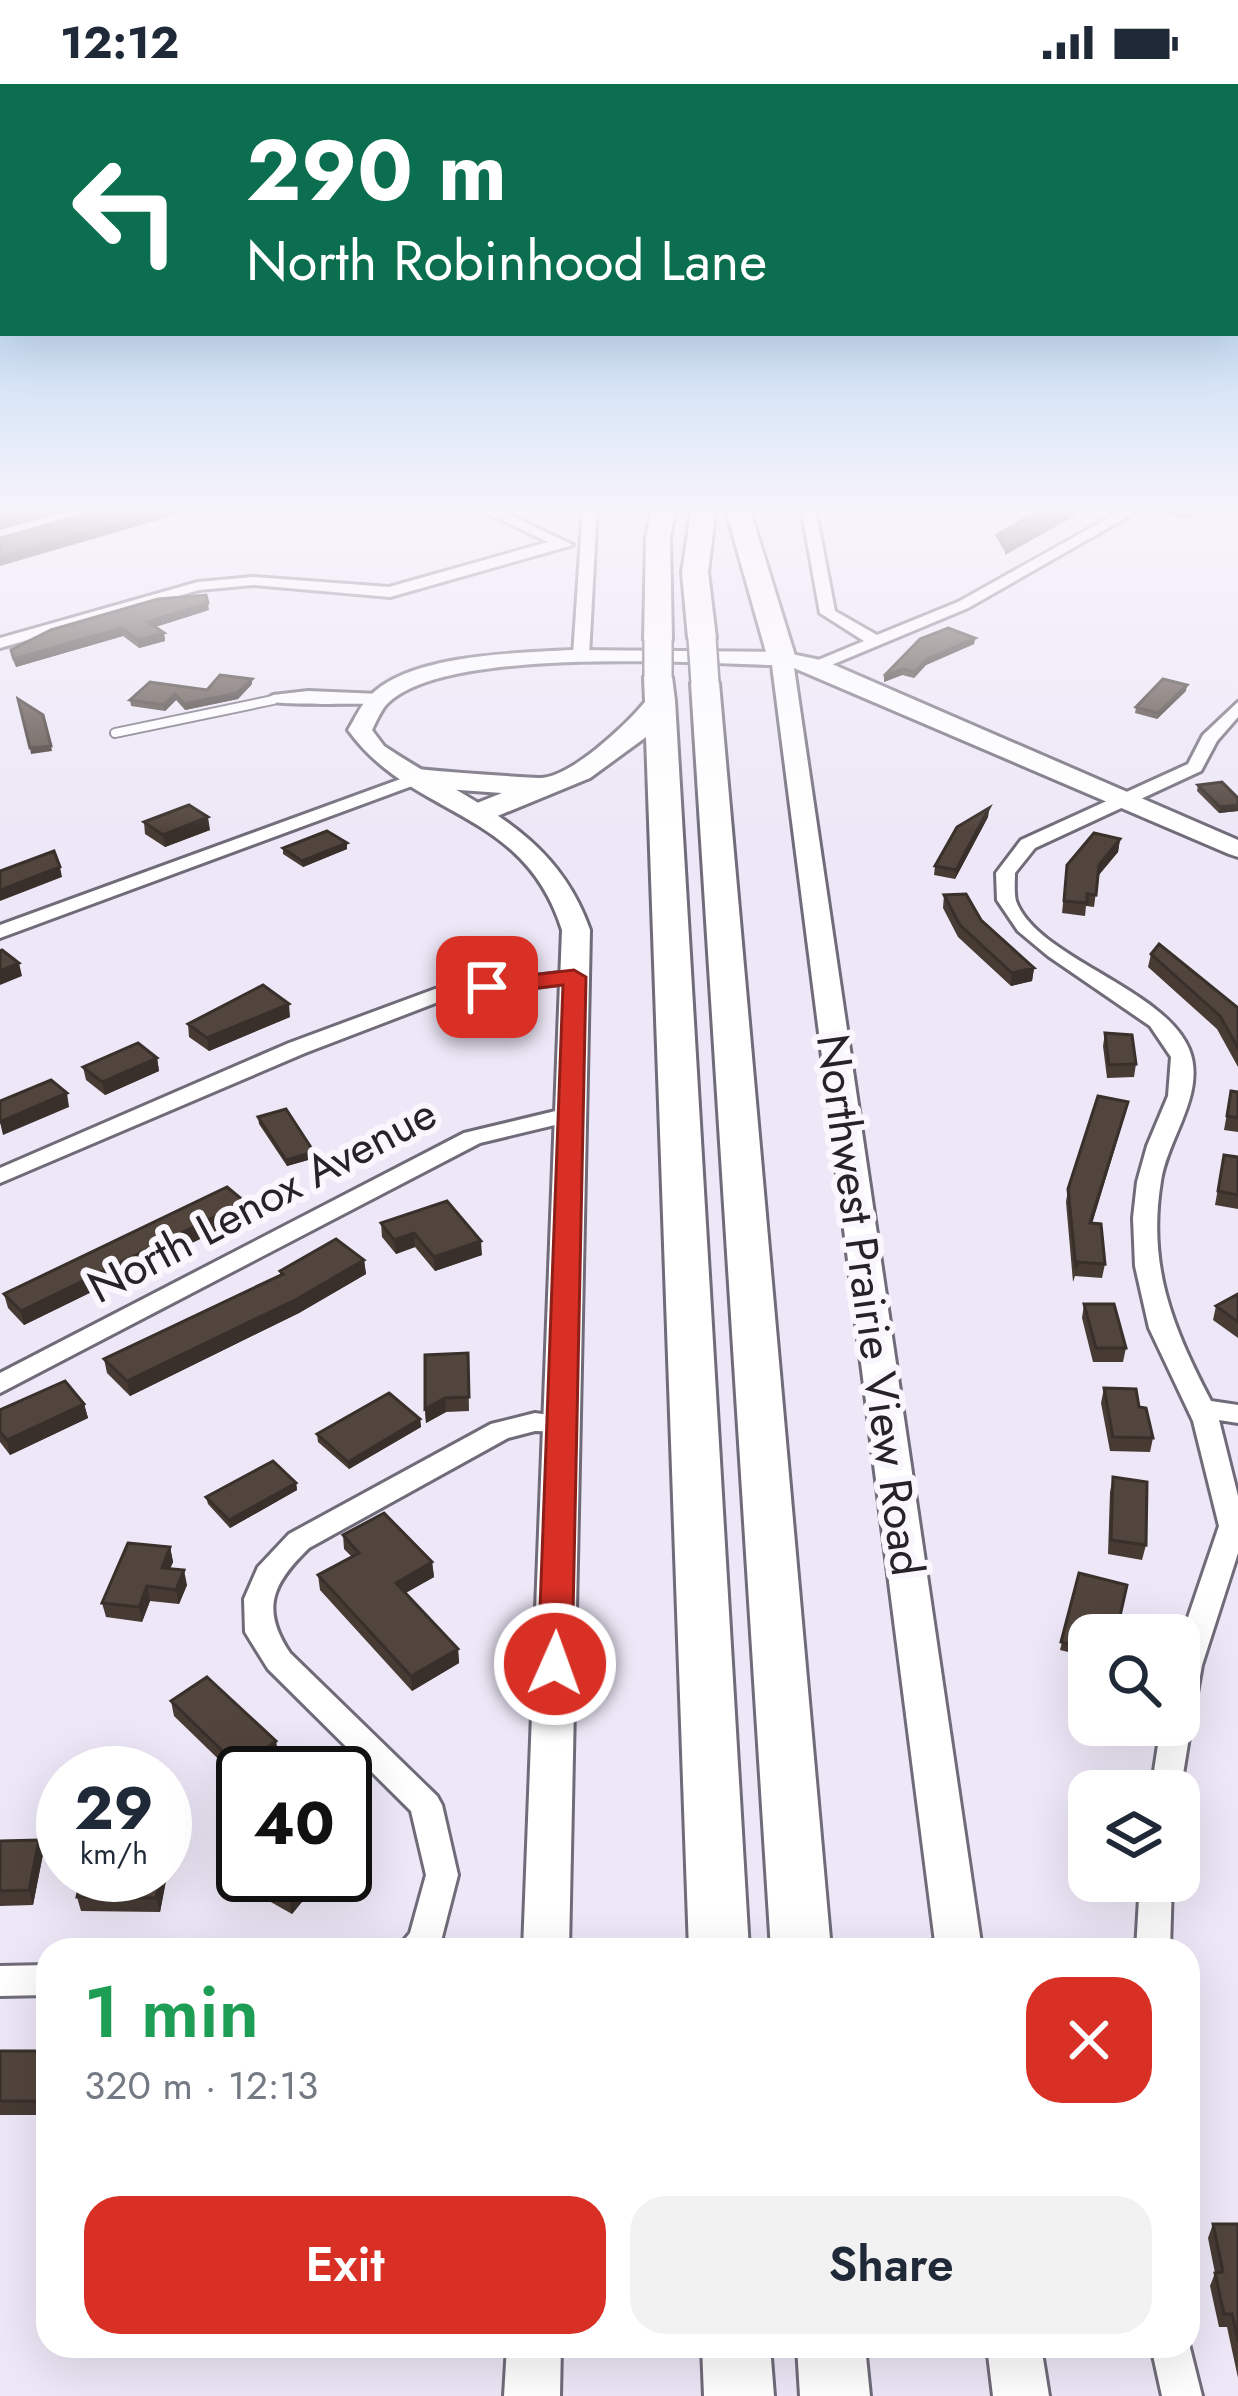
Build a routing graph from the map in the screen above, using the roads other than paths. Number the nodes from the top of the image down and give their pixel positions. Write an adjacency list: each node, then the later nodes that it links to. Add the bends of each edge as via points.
1 (99, 615): 9 (street)
2 (583, 615): 10 (street)
3 (658, 615): 13 (highway, bridge)
4 (700, 615): 37 (highway, bridge)
5 (769, 615): 11 (highway)
6 (831, 615): 8 (street)
7 (938, 615): 8 (street)
8 (874, 640): 12 (street)
9 (0, 644)
10 (581, 656): 11 (street); 14 (street, via 486,663)
11 (782, 659): 12 (street); 38 (street, Northwest Prairie View Road)
12 (817, 666): 20 (street)
13 (660, 689): 19 (highway, via 625,746); 36 (highway)
14 (380, 698): 15 (street); 18 (street, via 360,730 376,752)
15 (273, 700): 17 (lane)
16 (1238, 707): 20 (street, via 1195,767)
17 (116, 733)
18 (417, 778): 19 (highway, via 485,785); 21 (street); 23 (street)
19 (564, 779): 21 (highway)
20 (1128, 801): 22 (street); 28 (street, via 1028,844 1006,866 1004,896 1040,945 1116,988 1177,1043 1183,1093 1158,1146 1145,1237 1159,1320)
21 (478, 814): 24 (street, via 527,848 558,883 575,922)
22 (1238, 849)
23 (0, 932)
24 (574, 977): 25 (street); 26 (street, via 442,993)
25 (572, 1114): 27 (street, North Lenox Avenue, via 472,1138); 30 (street)
26 (0, 1176)
27 (0, 1384)
28 (1202, 1409): 29 (street); 31 (street)
29 (1238, 1414)
30 (562, 1425): 34 (street, via 500,1431 299,1540 272,1567 257,1599 260,1632 279,1661 426,1805 442,1875); 35 (street)
31 (1234, 1517): 32 (street)
32 (1200, 1624)
33 (1155, 1902): 39 (street)
34 (425, 1938)
35 (546, 1938)
36 (718, 1938)
37 (800, 1938)
38 (957, 1938)
39 (1154, 1938)
40 (36, 1980): 41 (street)
41 (0, 1981)
42 (534, 2358): 47 (street)
43 (737, 2358): 48 (highway)
44 (832, 2358): 49 (highway)
45 (1016, 2358): 50 (street)
46 (1174, 2358): 51 (street)
47 (532, 2396)
48 (739, 2396)
49 (835, 2396)
50 (1021, 2396)
51 (1182, 2396)

